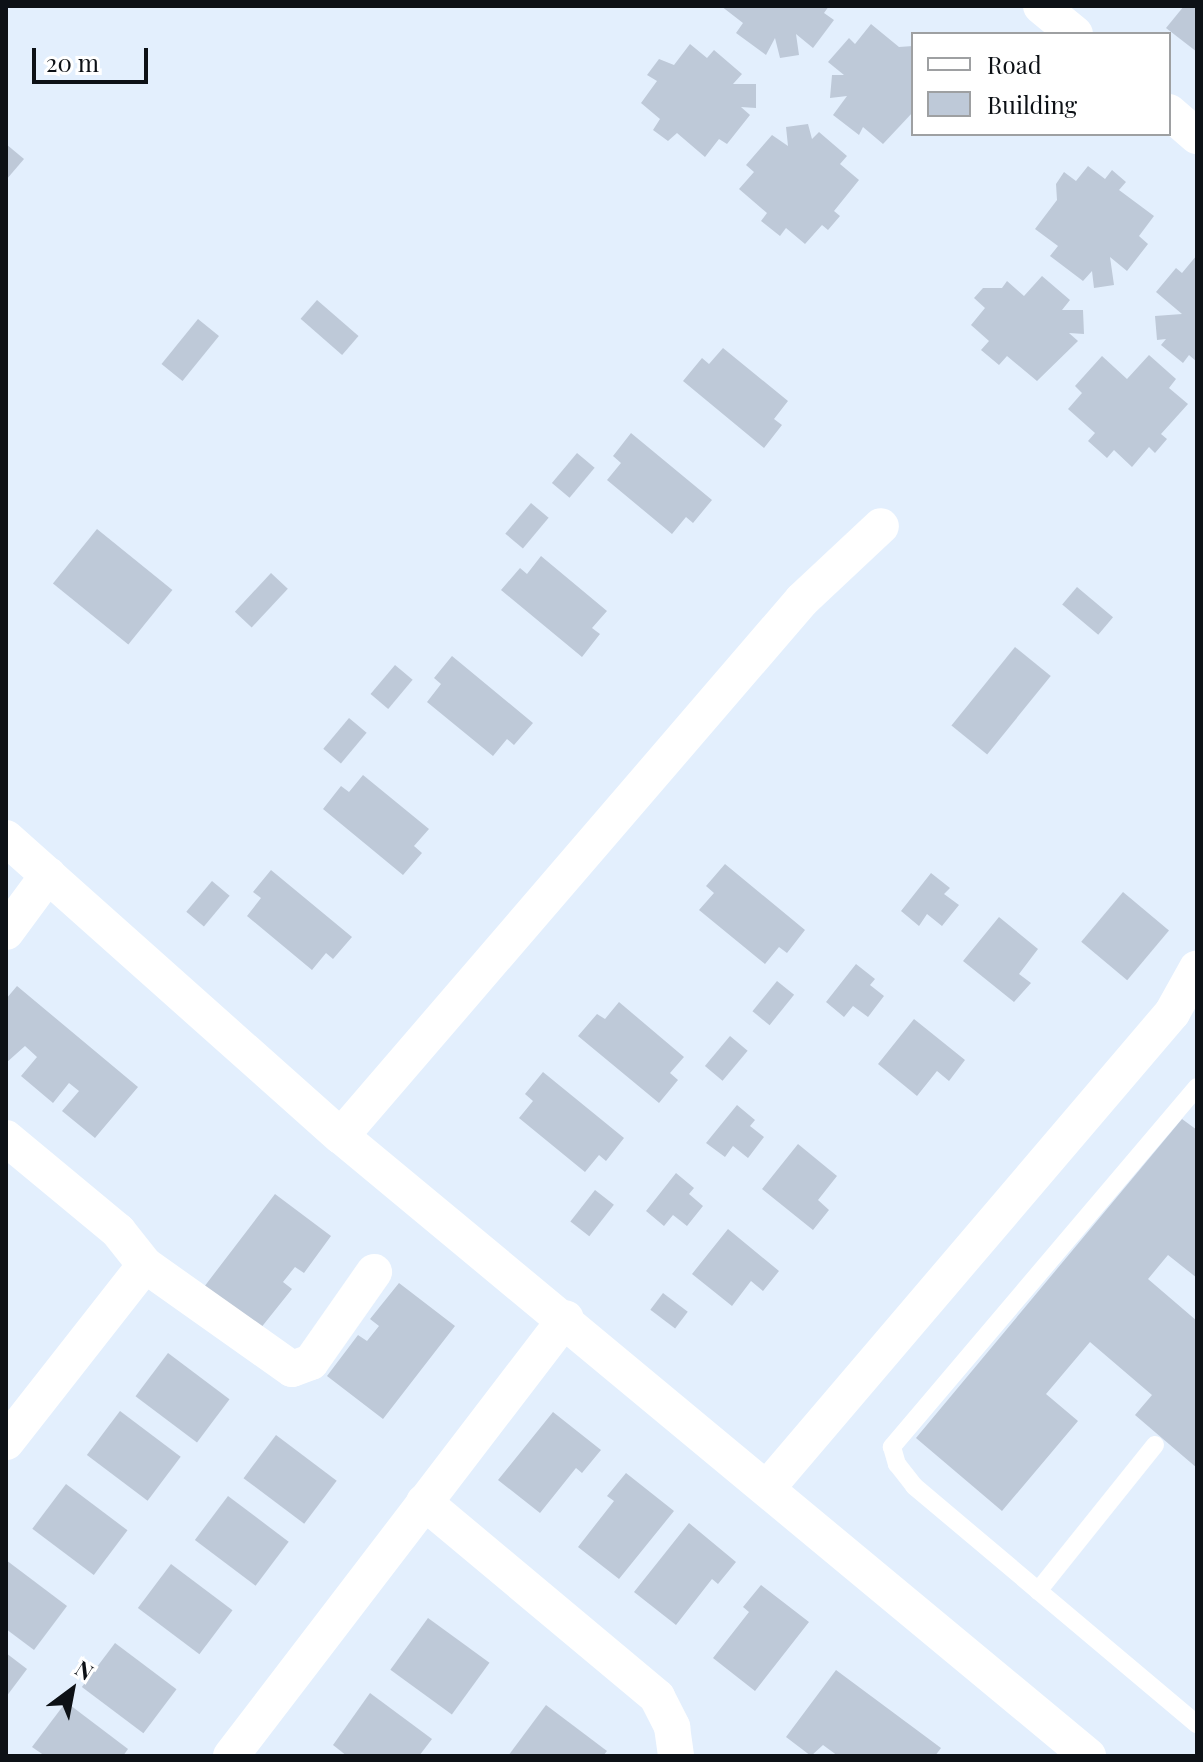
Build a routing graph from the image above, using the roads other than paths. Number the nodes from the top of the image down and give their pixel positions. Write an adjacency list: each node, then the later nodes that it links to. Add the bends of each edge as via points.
1 (1041, 6): 2 (street)
2 (1073, 32)
3 (1171, 114): 4 (street)
4 (1197, 136)
5 (881, 526): 11 (street, via 802,600)
6 (6, 838): 7 (street)
7 (48, 875): 8 (street); 11 (street)
8 (6, 932)
9 (1197, 968): 18 (street, via 1172,1013)
10 (1197, 1087): 20 (lane, via 892,1447 914,1486)
11 (341, 1136): 15 (street)
12 (6, 1138): 13 (street, via 118,1231)
13 (145, 1265): 14 (street, via 292,1369 311,1362); 16 (street)
14 (374, 1272)
15 (566, 1318): 18 (street); 19 (street)
16 (6, 1442)
17 (1155, 1445): 20 (lane)
18 (768, 1487): 24 (street)
19 (424, 1502): 22 (street); 23 (street, via 657,1697 672,1727)
20 (1038, 1591): 21 (lane)
21 (1197, 1724)
22 (231, 1756)
23 (676, 1756)
24 (1088, 1756)

